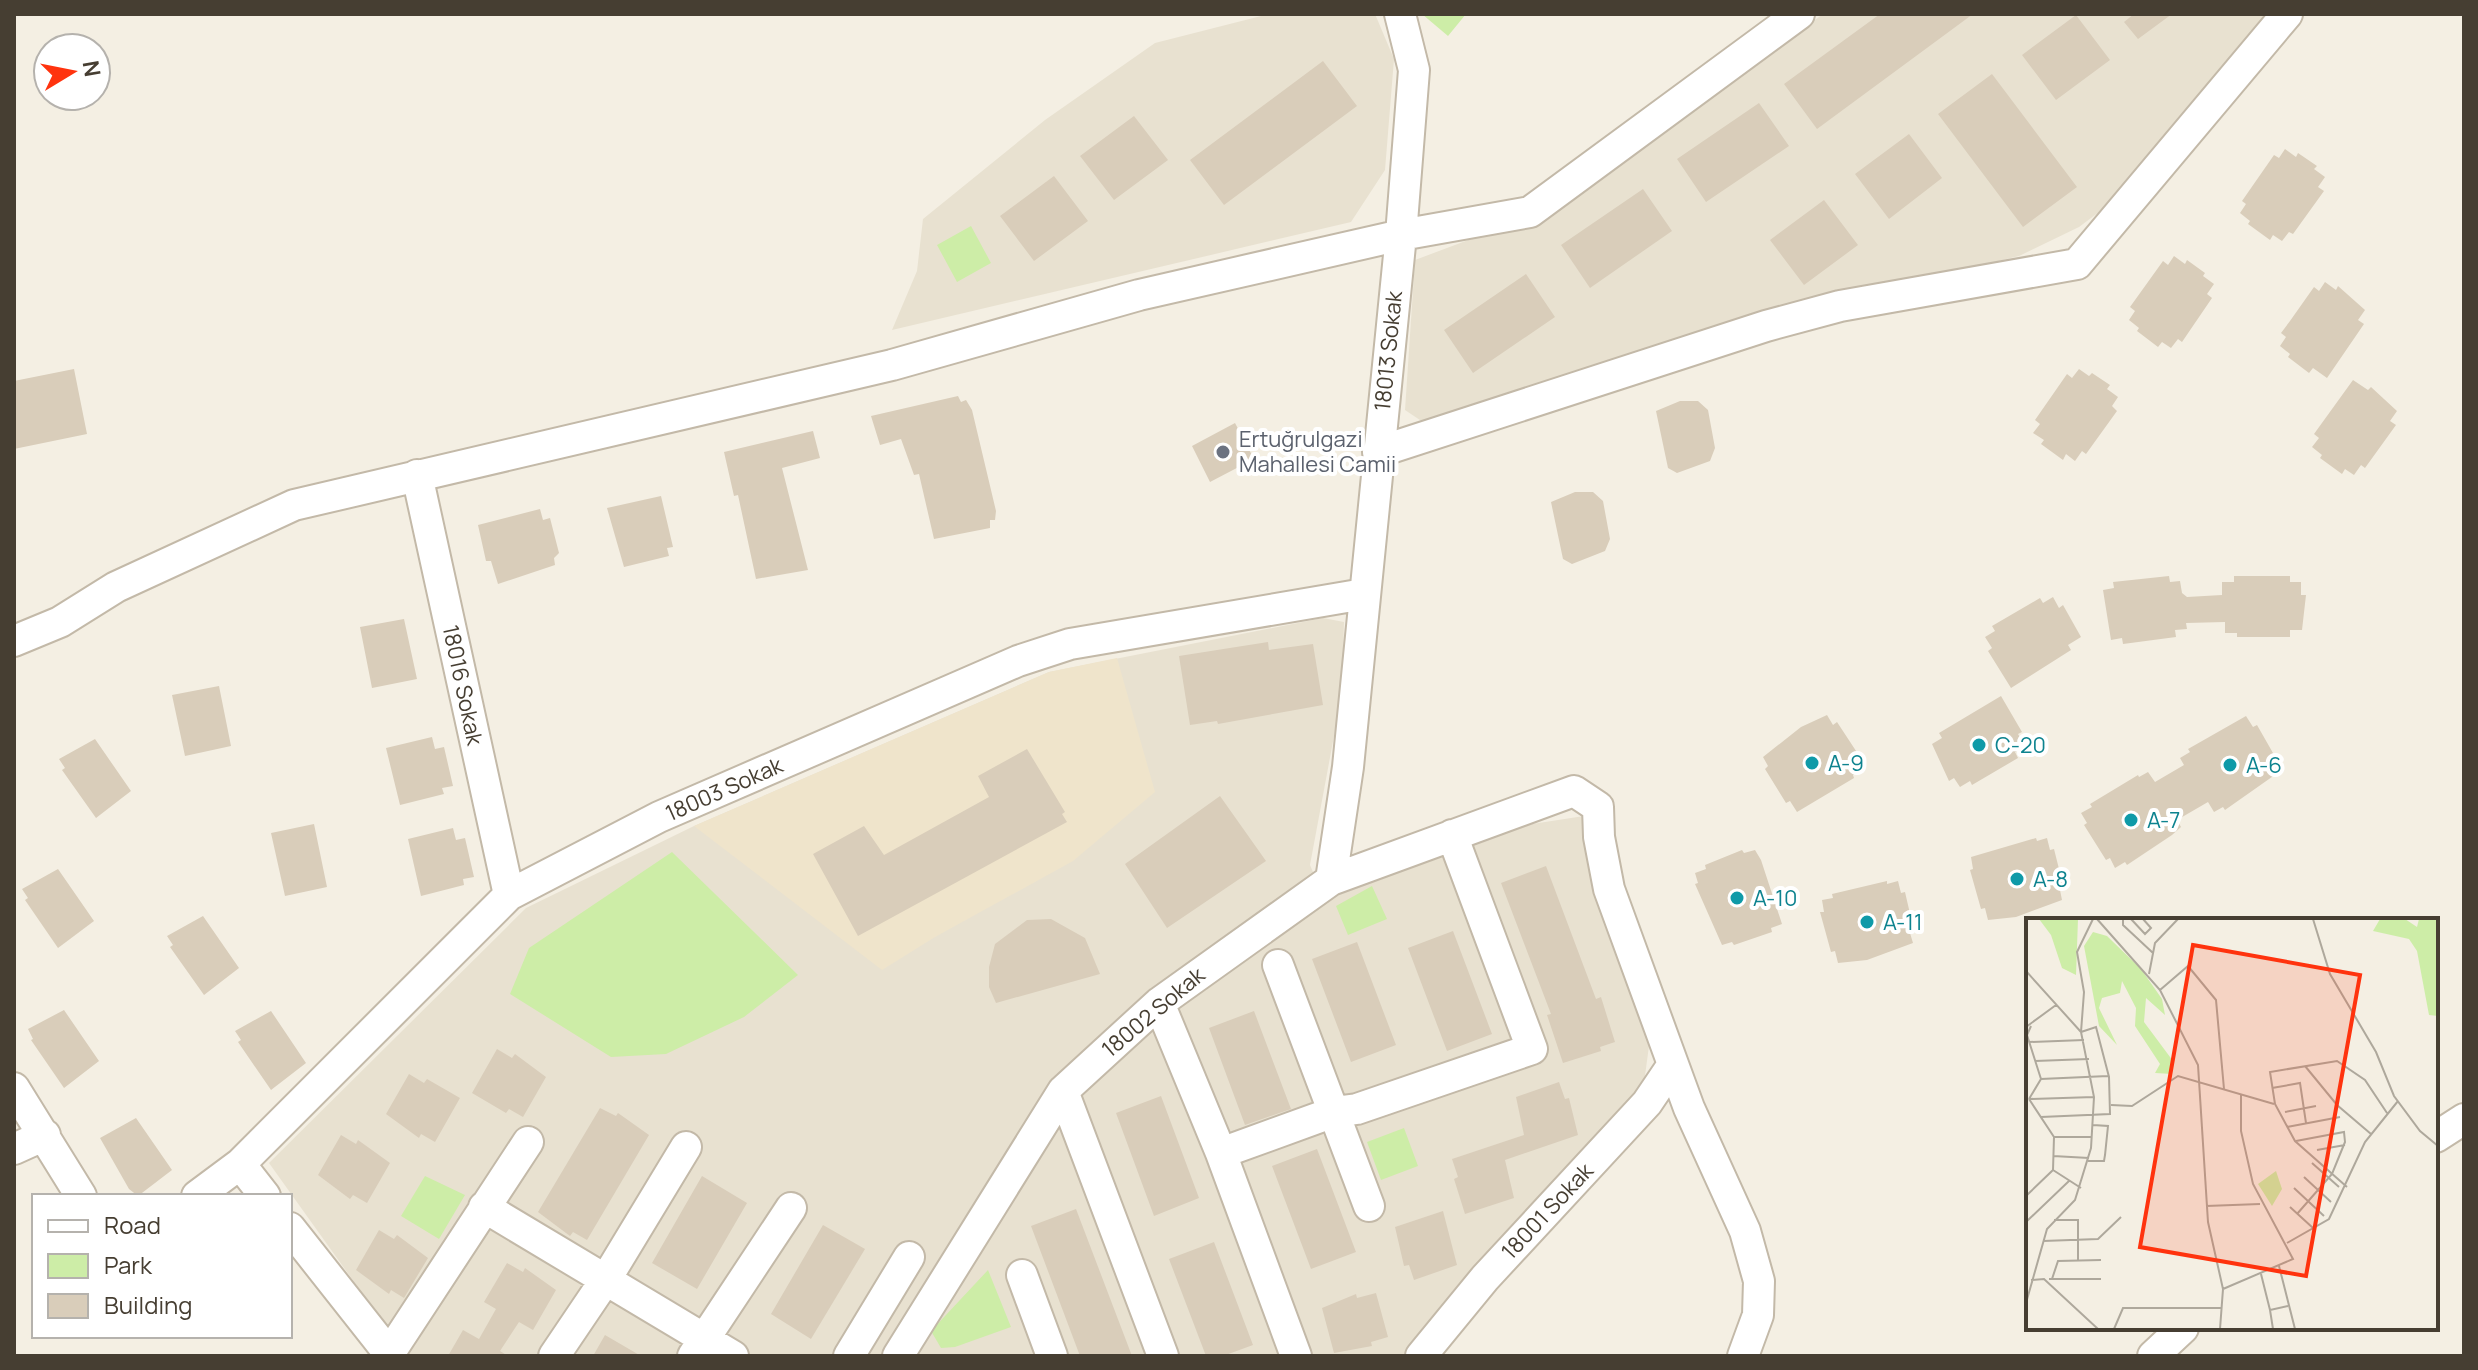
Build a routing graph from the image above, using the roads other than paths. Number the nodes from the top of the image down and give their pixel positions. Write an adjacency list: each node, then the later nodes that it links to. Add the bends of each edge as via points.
1 (1400, 14): 4 (street, 18013 Sokak, via 1414,70)
2 (1799, 14): 4 (street, via 1530,212)
3 (2287, 14): 5 (street, via 2077,264 1840,306)
4 (1401, 235): 5 (street, 18013 Sokak); 6 (street, via 1139,295 892,365)
5 (1378, 452): 7 (street, 18013 Sokak)
6 (417, 475): 8 (street, via 294,505 116,587 60,622); 11 (street, 18016 Sokak)
7 (1364, 594): 10 (street, 18013 Sokak); 11 (street, 18003 Sokak, via 1070,644 1018,661 659,817)
8 (14, 641)
9 (1452, 835): 10 (street, 18002 Sokak); 14 (street, 18002 Sokak, via 1574,791 1598,807 1609,889); 17 (street, via 1532,1049 1357,1109)
10 (1331, 880): 13 (street, 18002 Sokak)
11 (509, 895): 25 (street, 18003 Sokak)
12 (1278, 965): 17 (street)
13 (1159, 1003): 16 (street, 18002 Sokak); 24 (street)
14 (1672, 1066): 46 (street, 18001 Sokak, via 1647,1103 1485,1278); 47 (street, via 1745,1231 1759,1281 1758,1315)
15 (14, 1088): 19 (street)
16 (1063, 1091): 42 (street, 18002 Sokak); 44 (street)
17 (1334, 1112): 24 (street); 29 (street)
18 (2464, 1119): 20 (street)
19 (45, 1135): 23 (street); 26 (street)
20 (2438, 1136)
21 (528, 1142): 30 (street)
22 (686, 1147): 35 (street)
23 (14, 1149)
24 (1221, 1153): 45 (street)
25 (240, 1164): 27 (street, 18003 Sokak); 28 (street)
26 (80, 1194)
27 (200, 1194)
28 (263, 1194)
29 (1369, 1206)
30 (484, 1207): 35 (street); 38 (street)
31 (791, 1208): 37 (street)
32 (292, 1231): 38 (street)
33 (909, 1257): 41 (street)
34 (1022, 1275): 43 (street)
35 (606, 1279): 37 (street); 39 (street)
36 (2181, 1330): 48 (street)
37 (698, 1347): 40 (street)
38 (390, 1355)
39 (554, 1356)
40 (733, 1356)
41 (849, 1356)
42 (898, 1356)
43 (1052, 1356)
44 (1163, 1356)
45 (1296, 1356)
46 (1421, 1356)
47 (1743, 1356)
48 (2153, 1356)

